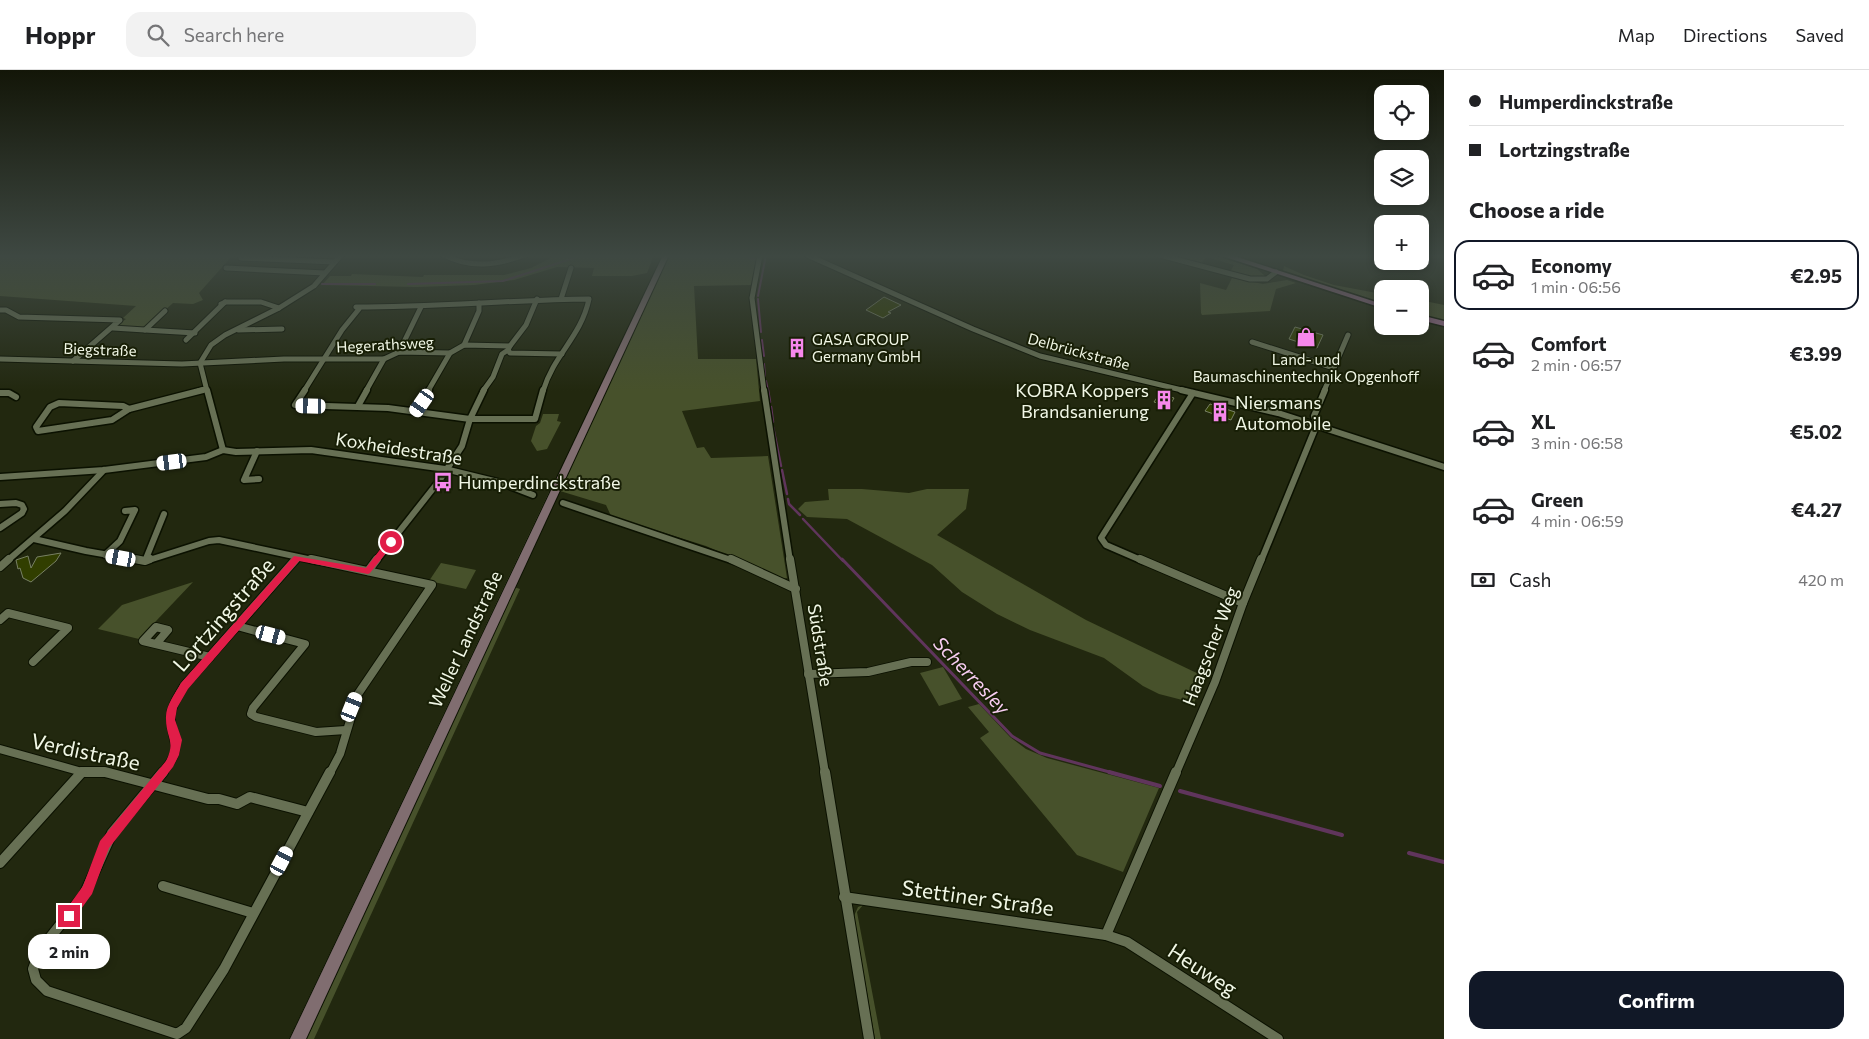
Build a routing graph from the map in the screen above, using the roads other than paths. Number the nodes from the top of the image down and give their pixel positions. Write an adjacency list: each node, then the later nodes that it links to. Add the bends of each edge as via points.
1 (292, 300): 10 (street)
2 (519, 300): 8 (street)
3 (537, 300): 24 (street, via 532,316)
4 (589, 300): 27 (street, via 582,327)
5 (645, 300): 81 (main road, Weller Landstraße)
6 (752, 300): 62 (street, Südstraße, via 777,483)
7 (908, 300): 36 (street, Delbrückstraße, via 1040,356)
8 (479, 303): 9 (street); 23 (street, via 480,311)
9 (421, 307): 25 (street); 29 (street, via 356,307 359,309)
10 (280, 308): 18 (street); 19 (street, via 261,302 223,303)
11 (0, 310): 15 (street, via 19,317 120,320)
12 (165, 311): 17 (street)
13 (1429, 320): 14 (main road)
14 (1444, 324)
15 (113, 328): 17 (street); 31 (street)
16 (282, 329): 18 (street)
17 (144, 330): 19 (street)
18 (235, 330): 32 (street, via 211,345)
19 (195, 333): 21 (street)
20 (1348, 335): 33 (street, Haagscher Weg)
21 (186, 340)
22 (1252, 342): 33 (street)
23 (464, 345): 24 (street); 26 (street, Hegerathsweg)
24 (509, 348): 27 (street, via 510,353); 41 (street, via 502,354)
25 (399, 352): 26 (street, Hegerathsweg); 30 (street, Hegerathsweg)
26 (450, 353): 40 (street)
27 (562, 354): 41 (street, via 549,374 535,419)
28 (0, 359): 31 (street, Biegstraße)
29 (325, 359): 30 (street, Hegerathsweg); 32 (street, Hegerathsweg); 38 (street, via 295,405)
30 (384, 359): 38 (street)
31 (73, 361): 32 (street, Biegstraße)
32 (200, 362): 34 (street)
33 (1334, 368): 42 (street, Haagscher Weg, via 1314,416)
34 (206, 389): 39 (street); 43 (street)
35 (0, 393): 37 (street)
36 (1193, 393): 42 (street, Delbrückstraße); 63 (street, via 1101,538 1106,545)
37 (16, 397)
38 (358, 406): 40 (street)
39 (129, 409): 39 (street, via 112,420 38,431 36,427 50,407 59,403)
40 (416, 412): 41 (street)
41 (470, 419): 47 (street, via 462,446)
42 (1317, 424): 45 (street, Delbrückstraße); 63 (street, Haagscher Weg)
43 (223, 450): 44 (street, Koxheidestraße); 46 (street, Koxheidestraße, via 206,457)
44 (257, 452): 47 (street, Koxheidestraße, via 311,450); 49 (street, via 244,480)
45 (1444, 467)
46 (104, 470): 48 (street, Koxheidestraße); 56 (street)
47 (446, 470): 50 (street, Koxheidestraße, via 502,483); 61 (street)
48 (0, 477)
49 (259, 479)
50 (532, 495)
51 (563, 503): 62 (street, via 733,560)
52 (0, 504): 55 (street, via 16,503 24,509)
53 (125, 511): 57 (street, via 135,510 120,541)
54 (164, 514): 59 (street)
55 (0, 528)
56 (34, 539): 57 (street); 60 (street)
57 (105, 555): 59 (street)
58 (297, 558): 59 (street, via 219,540); 61 (street); 65 (street, Lortzingstraße)
59 (145, 561)
60 (0, 568)
61 (368, 571): 71 (street, Lortzingstraße, via 432,585 358,694)
62 (796, 588): 70 (street, Südstraße)
63 (1243, 603): 80 (street, Haagscher Weg, via 1215,682)
64 (0, 620): 68 (street, via 8,613 68,628)
65 (238, 626): 67 (street, Lortzingstraße); 71 (street, via 305,644 251,714 316,732)
66 (156, 644): 67 (street)
67 (210, 657): 74 (street, Lortzingstraße, via 184,686 172,708 170,720 177,740 176,752)
68 (33, 662)
69 (927, 662): 70 (street, via 911,662 868,672)
70 (808, 674): 78 (street, Südstraße)
71 (346, 730): 75 (street, Lortzingstraße, via 340,754)
72 (0, 749): 73 (street, Verdistraße)
73 (82, 772): 74 (street, Verdistraße, via 105,772); 76 (street)
74 (154, 784): 75 (street, Verdistraße, via 208,799 236,804 250,797); 79 (street, Lortzingstraße, via 112,833 104,845 88,890 39,953 33,965 37,983 47,991 177,1034 186,1028 224,969)
75 (308, 812): 79 (street, Lortzingstraße)
76 (0, 864)
77 (163, 886): 79 (street)
78 (844, 896): 80 (street, Stettiner Straße); 82 (street, Südstraße)
79 (254, 913)
80 (1106, 935): 83 (street, Heuweg, via 1127,942)
81 (298, 1039)
82 (869, 1039)
83 (1278, 1039)

